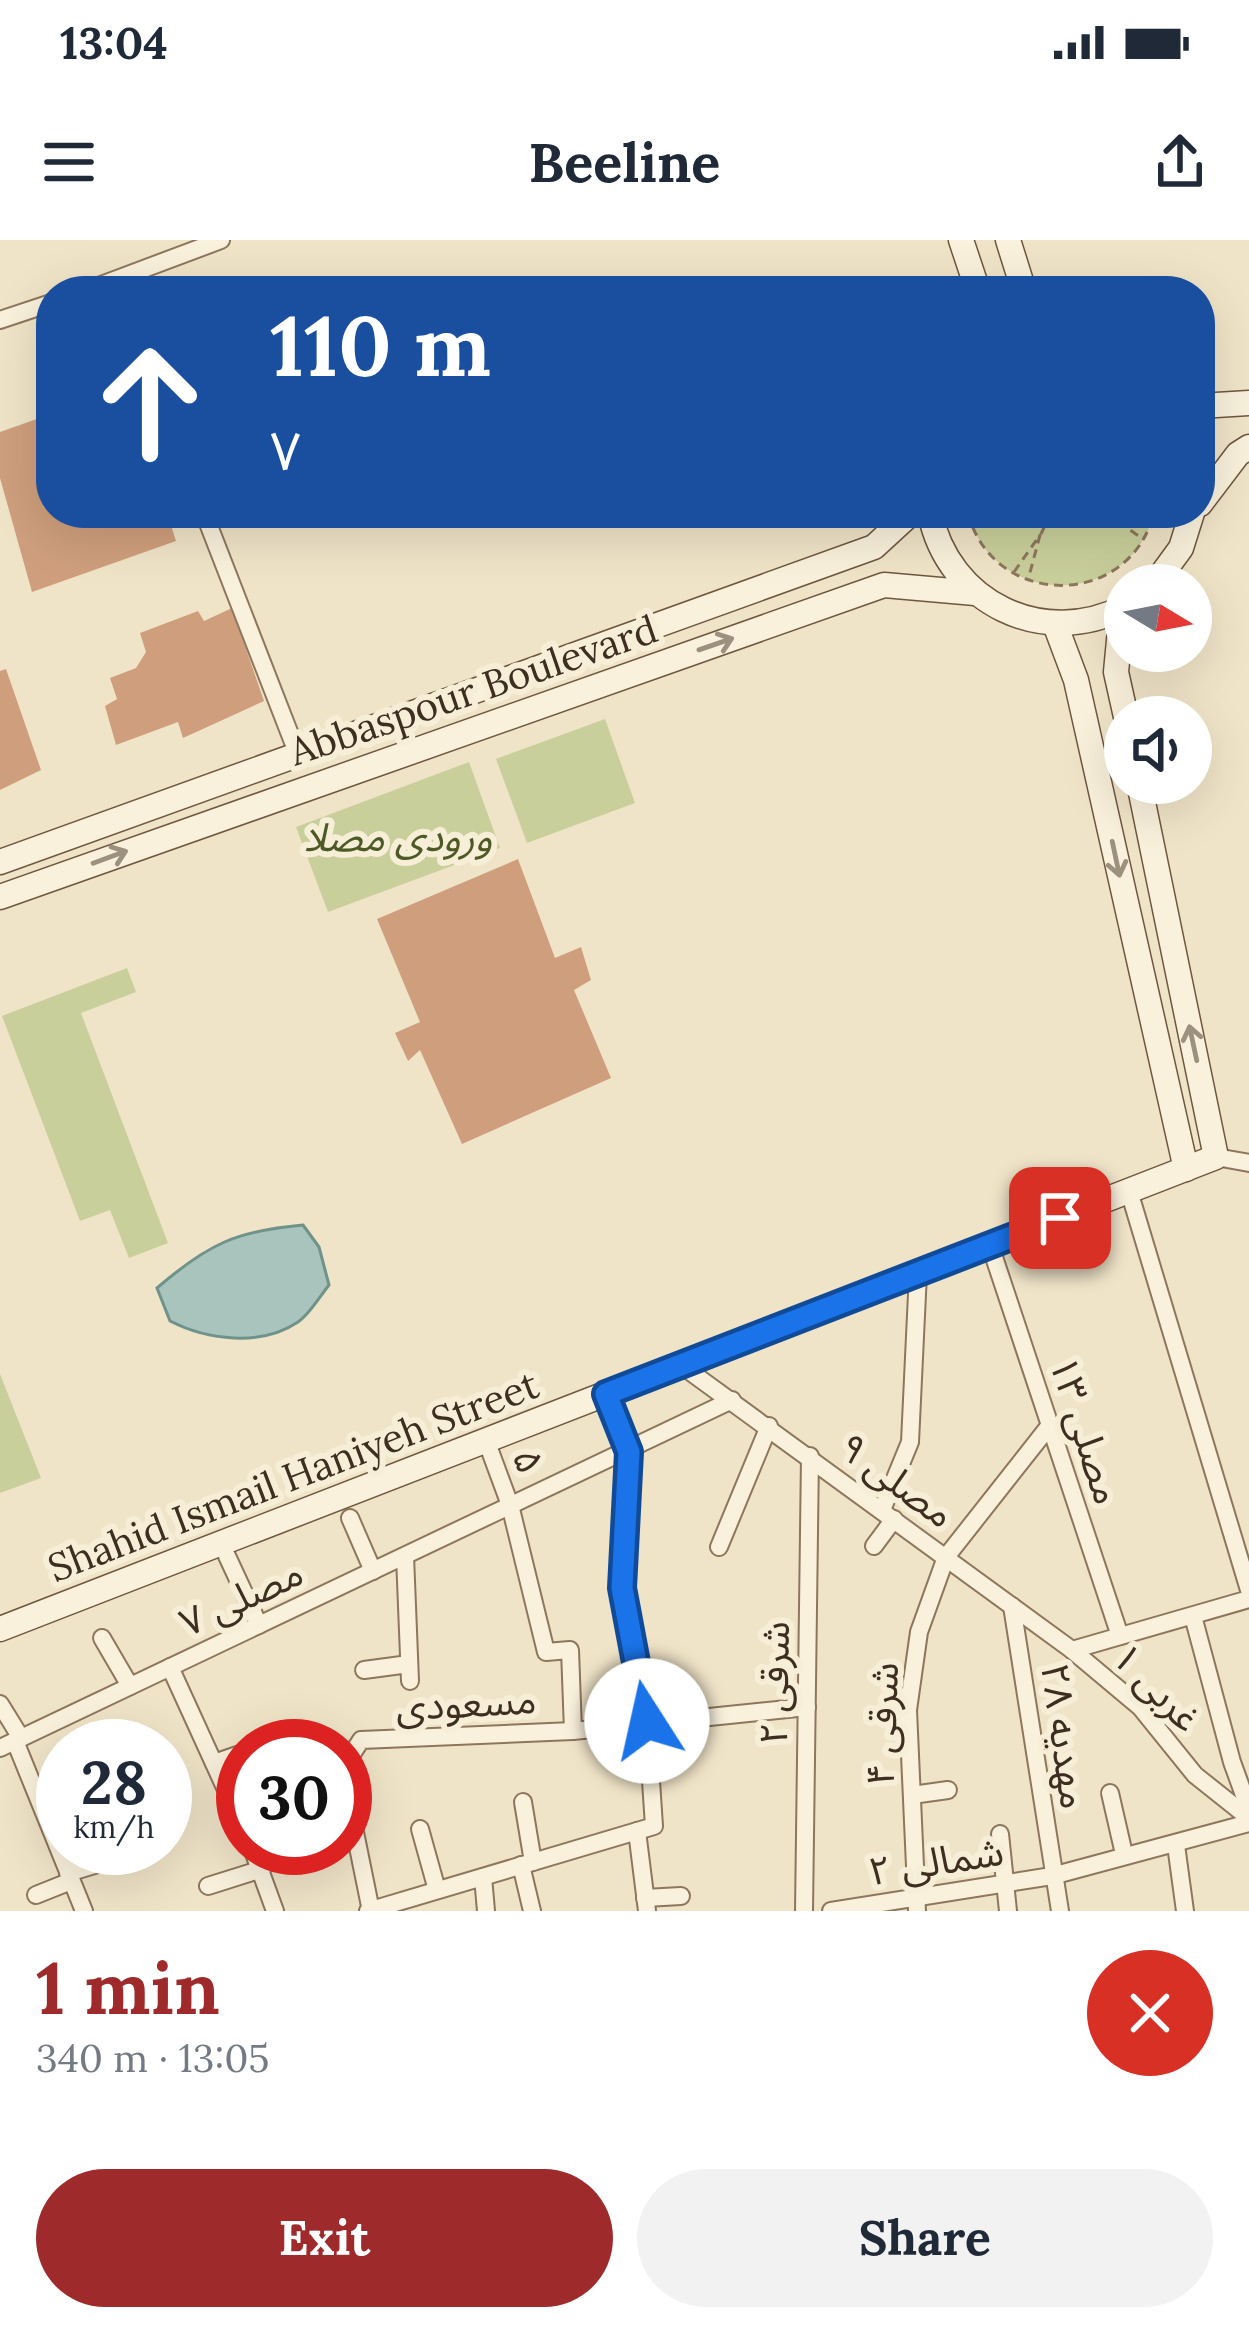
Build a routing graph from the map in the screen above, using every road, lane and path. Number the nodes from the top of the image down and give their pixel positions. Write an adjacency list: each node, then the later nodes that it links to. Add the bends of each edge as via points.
1 (156, 240): 5 (street)
2 (221, 240): 5 (street)
3 (962, 240): 7 (main road)
4 (1008, 240): 8 (main road)
5 (161, 262): 6 (street)
6 (135, 276)
7 (973, 276)
8 (1019, 276)
9 (36, 308): 10 (street)
10 (0, 320)
11 (1249, 403): 12 (main road)
12 (1215, 405)
13 (1249, 447): 14 (main road)
14 (1215, 484)
15 (210, 528): 31 (street)
16 (895, 528): 31 (main road, Abbaspour Boulevard, via 874,547)
17 (936, 528): 28 (main road, via 943,552)
18 (975, 528): 26 (path, via 987,553)
19 (1043, 528): 23 (path)
20 (1127, 528): 24 (path)
21 (1149, 528): 24 (path)
22 (1187, 528): 25 (main road)
23 (1040, 535): 26 (path); 27 (path)
24 (1144, 540): 27 (path, via 1094,582)
25 (1169, 564)
26 (1012, 574): 27 (path)
27 (1028, 582)
28 (975, 593): 30 (main road, via 1004,612); 34 (main road, Abbaspour Boulevard, one-way to 28, via 884,585)
29 (1104, 615): 30 (main road)
30 (1054, 624): 39 (main road, one-way to 39, via 1076,680)
31 (298, 754): 32 (main road, Abbaspour Boulevard)
32 (218, 783): 34 (main road); 35 (main road, Abbaspour Boulevard)
33 (1143, 804): 37 (main road, one-way to 33)
34 (228, 814): 36 (main road, Abbaspour Boulevard, one-way to 34)
35 (0, 862)
36 (0, 897)
37 (1216, 1157): 38 (street); 39 (main road, Shahid Ismail Haniyeh Street)
38 (1249, 1163)
39 (1186, 1169): 40 (main road, Shahid Ismail Haniyeh Street)
40 (1130, 1191): 41 (main road, Shahid Ismail Haniyeh Street); 60 (street)
41 (990, 1245): 42 (main road, Shahid Ismail Haniyeh Street); 46 (street, مصلی ۱۳)
42 (918, 1273): 43 (main road, Shahid Ismail Haniyeh Street); 52 (street, via 910,1442)
43 (681, 1365): 44 (main road, Shahid Ismail Haniyeh Street); 45 (street, مصلی ۹)
44 (606, 1394): 48 (main road, Shahid Ismail Haniyeh Street); 49 (street)
45 (732, 1400): 47 (street, مصلی ۹); 49 (street, مصلی ۷)
46 (1050, 1425): 58 (street, ۴ شرقی); 66 (street, مصلی ۱۳)
47 (769, 1426): 50 (street, مصلی ۹); 55 (street)
48 (486, 1440): 51 (street, ۵); 65 (main road, Shahid Ismail Haniyeh Street)
49 (629, 1452): 51 (street, مصلی ۷); 74 (street, via 622,1588)
50 (810, 1456): 52 (street, مصلی ۹); 73 (street, ۲ شرقی)
51 (510, 1505): 57 (street, مصلی ۷); 75 (street, ۵, via 546,1652 570,1650)
52 (888, 1514): 54 (street); 58 (street, مصلی ۹)
53 (350, 1518): 59 (street)
54 (874, 1546)
55 (719, 1547)
56 (227, 1556): 64 (street)
57 (405, 1556): 59 (street, مصلی ۷); 70 (street, via 410,1673)
58 (946, 1557): 62 (street, مصلی ۹); 82 (street, ۴ شرقی, via 920,1632 908,1710)
59 (373, 1570): 64 (street, مصلی ۷)
60 (1249, 1590)
61 (1249, 1599): 63 (street)
62 (1012, 1606): 68 (street, مصلی ۹); 96 (street, مهدیه ۲۸)
63 (1193, 1616): 66 (street); 84 (street)
64 (259, 1625): 69 (street, مصلی ۷)
65 (0, 1628)
66 (1120, 1636): 68 (street)
67 (102, 1637): 71 (street)
68 (1072, 1650): 84 (street, ۱ غربی, via 1140,1707 1195,1774)
69 (170, 1667): 71 (street, مصلی ۷); 78 (street)
70 (364, 1670)
71 (130, 1686): 77 (street, مصلی ۷)
72 (0, 1704): 77 (street)
73 (807, 1707): 74 (street, مسعودی); 110 (street, ۲ شرقی)
74 (647, 1721): 75 (street, مسعودی); 86 (street)
75 (574, 1731): 76 (street, مسعودی)
76 (372, 1740)
77 (12, 1742): 97 (street)
78 (214, 1762): 79 (street)
79 (216, 1766)
80 (948, 1790): 82 (street)
81 (1110, 1793): 89 (street)
82 (911, 1795): 104 (street, ۴ شرقی)
83 (524, 1802): 90 (street)
84 (1248, 1809): 88 (street, ۲ شمالی)
85 (420, 1828): 100 (street)
86 (645, 1828): 90 (street); 103 (street)
87 (1000, 1834): 98 (street)
88 (1176, 1845): 89 (street, ۲ شمالی); 114 (street)
89 (1124, 1854): 96 (street, ۲ شمالی)
90 (527, 1863): 95 (street); 109 (street)
91 (75, 1875): 97 (street)
92 (243, 1875): 99 (street)
93 (264, 1875): 106 (street)
94 (363, 1875): 107 (street)
95 (483, 1876): 100 (street); 108 (street)
96 (1052, 1876): 98 (street, ۲ شمالی); 113 (street, مهدیه ۲۸)
97 (70, 1877): 101 (street); 105 (street)
98 (1006, 1883): 104 (street, ۲ شمالی); 112 (street)
99 (208, 1886)
100 (437, 1890): 107 (street)
101 (36, 1894)
102 (681, 1896): 103 (street)
103 (646, 1904)
104 (917, 1904): 111 (street, ۲ شمالی)
105 (84, 1911)
106 (275, 1911)
107 (370, 1911)
108 (486, 1911)
109 (532, 1911)
110 (804, 1911)
111 (831, 1911)
112 (1008, 1911)
113 (1060, 1911)
114 (1185, 1911)

